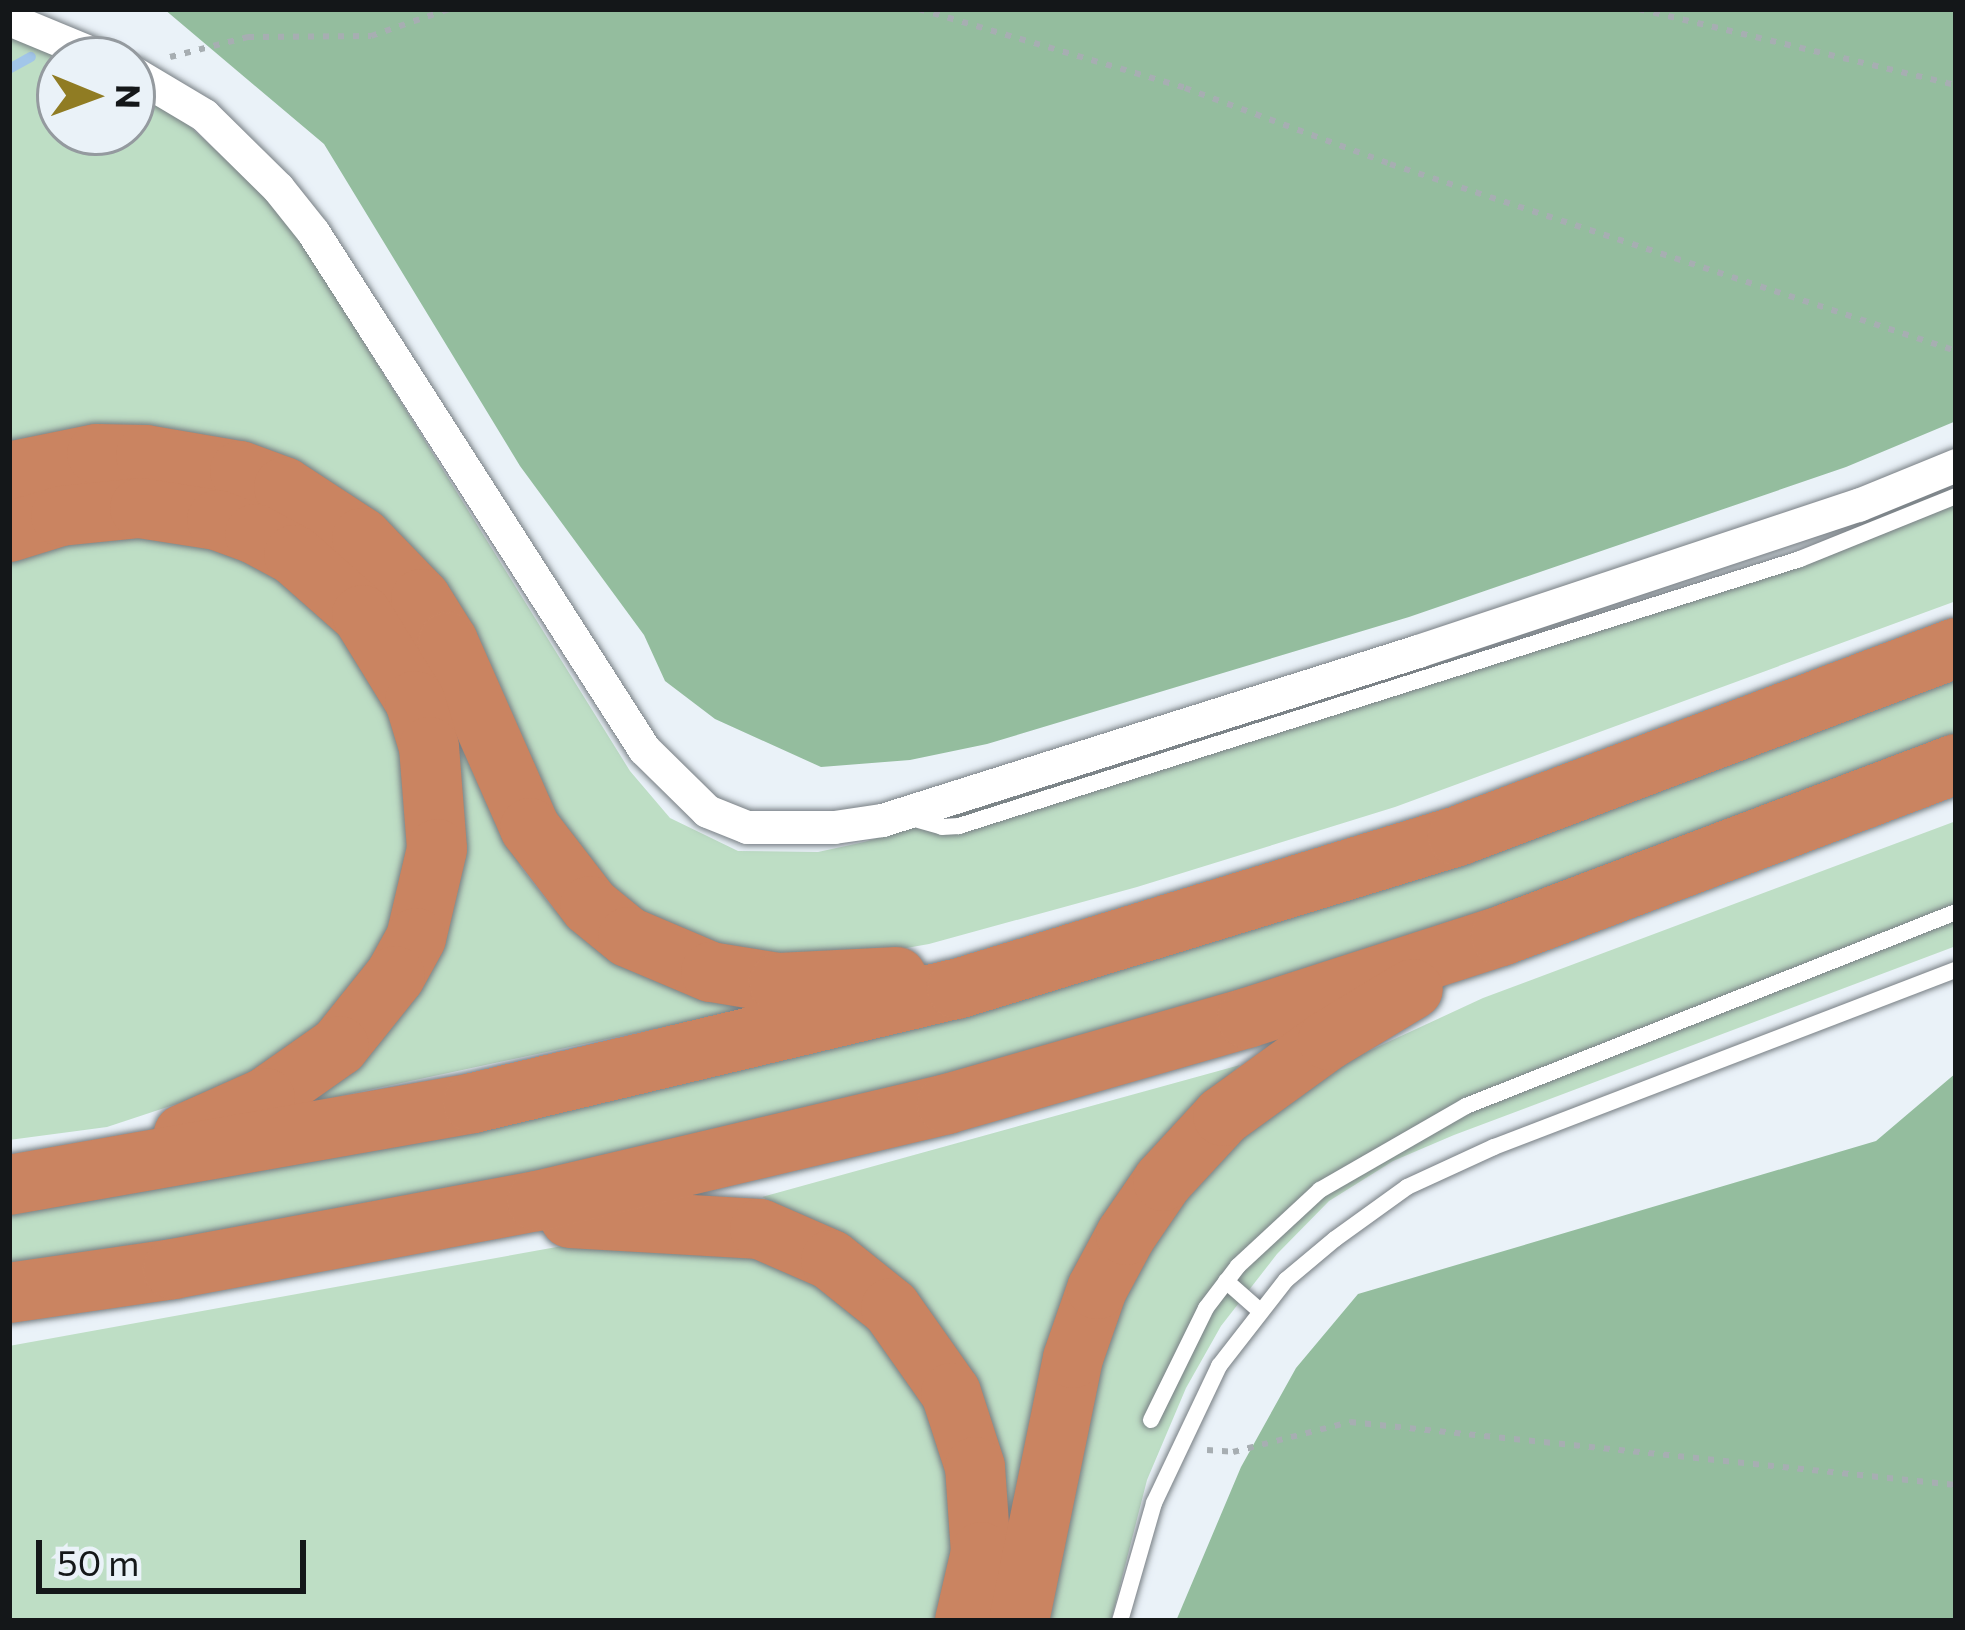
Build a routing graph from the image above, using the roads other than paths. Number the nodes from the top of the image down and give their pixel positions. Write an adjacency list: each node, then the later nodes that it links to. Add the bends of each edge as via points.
1 (9, 19): 2 (street)
2 (50, 36)
3 (156, 76): 10 (street, via 204,115 313,232 670,780 707,811 747,827 834,827)
4 (1956, 465): 10 (street, via 1418,651)
5 (9, 472): 13 (highway, via 97,454 194,460 284,487 362,538 421,599 448,642 510,788 559,872 628,937 668,957 711,972 797,983)
6 (1956, 496): 10 (lane, via 1799,559 959,826)
7 (9, 532): 15 (highway, via 61,516 140,508 217,520 294,555 362,615 392,657 422,724 436,792 437,849 421,922 368,1016 265,1098)
8 (1956, 647): 13 (highway, via 1549,805)
9 (1956, 764): 12 (highway)
10 (900, 814)
11 (1956, 912): 18 (lane, via 1466,1106 1320,1190)
12 (1501, 936): 17 (highway, via 947,1104); 23 (highway, via 1250,1095 1144,1207 1110,1261 1073,1358)
13 (1081, 954): 15 (highway, via 606,1075)
14 (1956, 970): 20 (lane, via 1603,1103 1407,1187 1322,1250)
15 (89, 1173): 16 (highway)
16 (9, 1185)
17 (433, 1221): 19 (highway); 22 (highway, via 595,1217 740,1226 787,1238 863,1282 922,1346 961,1416 982,1523)
18 (1226, 1282): 20 (lane); 21 (lane)
19 (9, 1293)
20 (1260, 1311): 24 (lane, via 1219,1366 1154,1503)
21 (1151, 1420)
22 (965, 1621)
23 (1019, 1621)
24 (1120, 1621)

